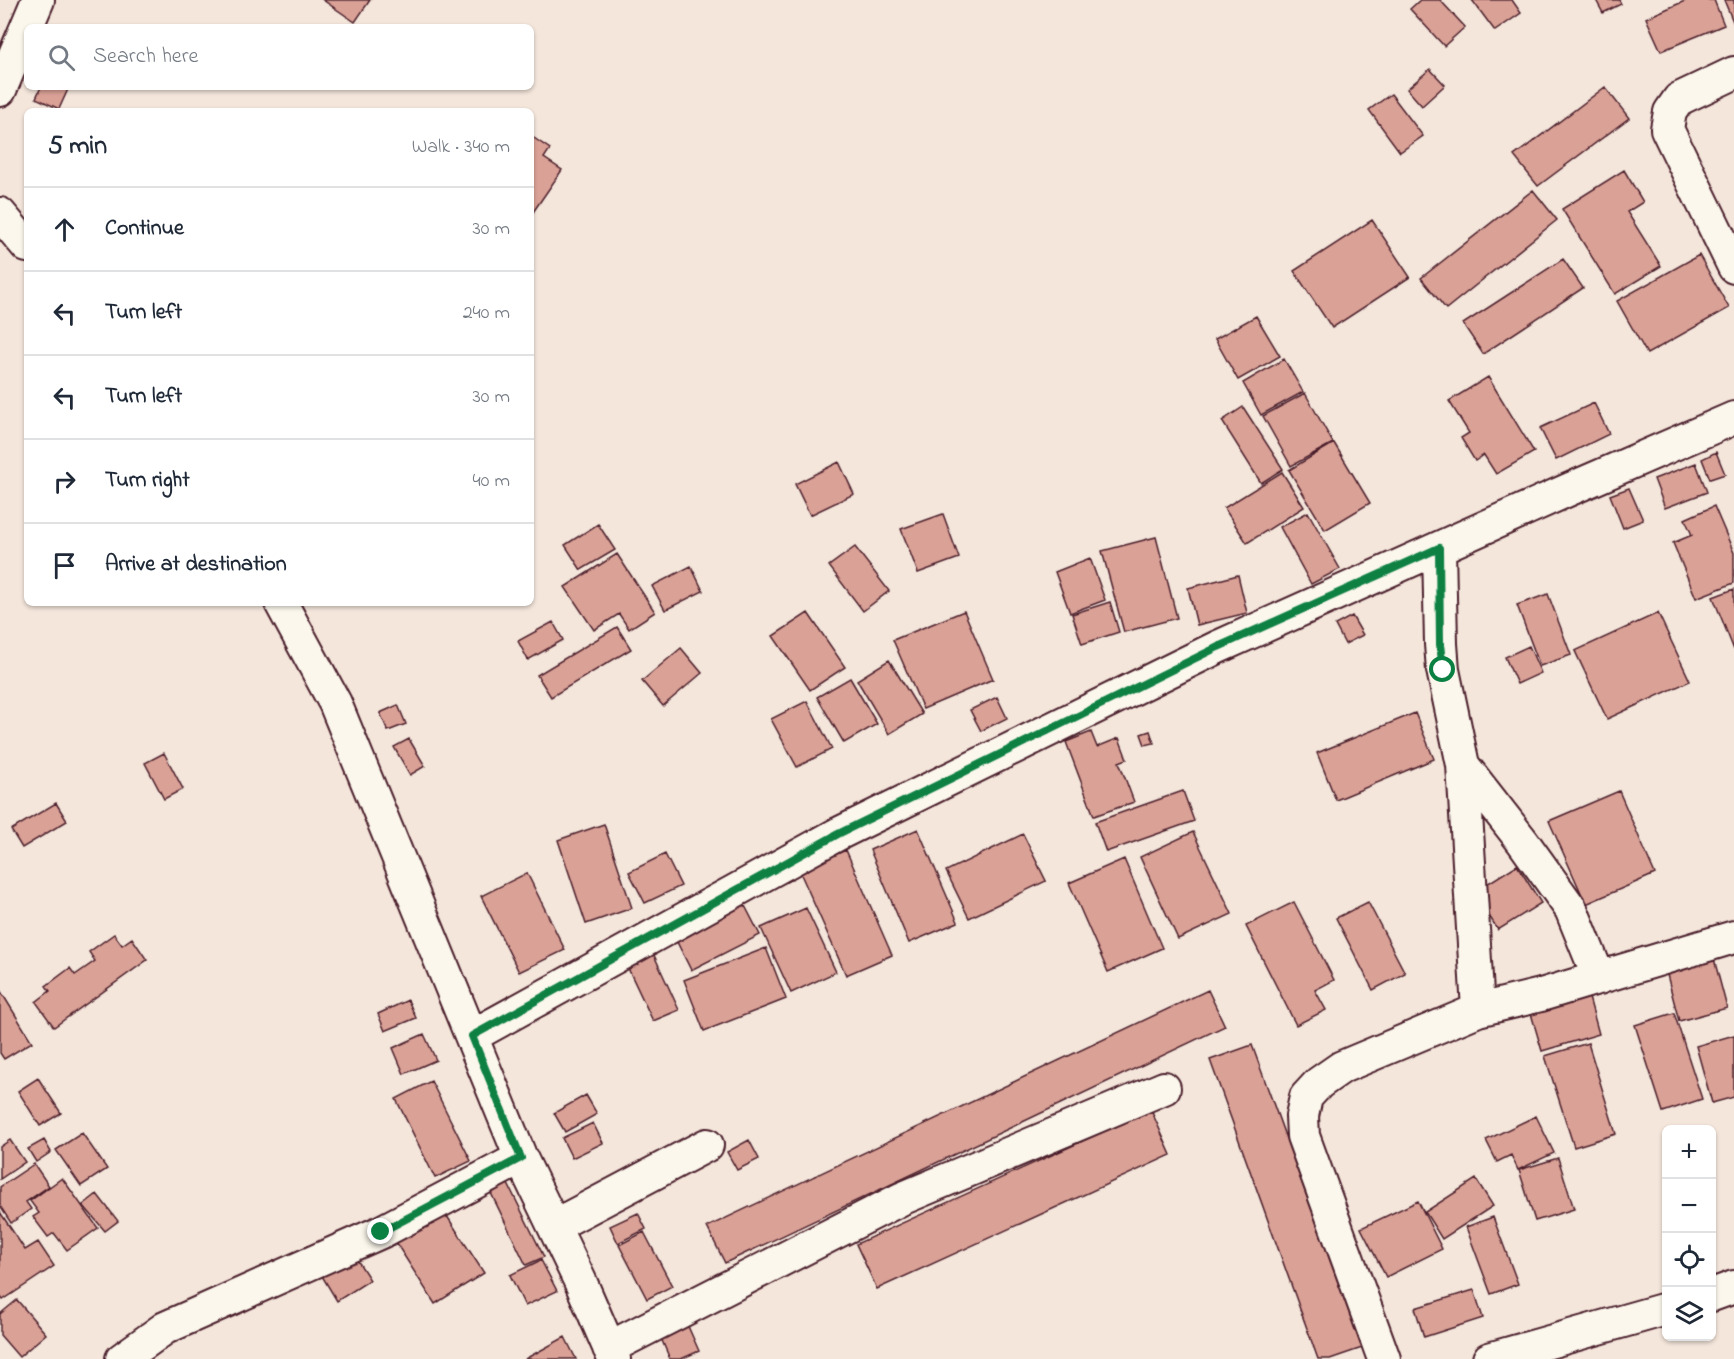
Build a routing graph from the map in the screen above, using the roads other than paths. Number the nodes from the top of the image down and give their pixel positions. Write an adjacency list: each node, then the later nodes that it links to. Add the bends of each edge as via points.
1 (38, 0): 2 (street)
2 (28, 24)
3 (24, 33): 5 (street)
4 (1734, 73): 8 (street, via 1679,99 1670,112 1667,129)
5 (0, 90)
6 (0, 214): 7 (street)
7 (24, 242)
8 (1734, 267)
9 (1734, 418): 10 (street)
10 (1439, 548): 12 (street, via 1440,644); 16 (street, via 1218,647 838,834)
11 (283, 606): 16 (street, via 335,703)
12 (1463, 765): 14 (street, via 1571,909); 15 (street)
13 (1734, 937): 14 (street)
14 (1599, 978): 15 (street)
15 (1478, 1010): 26 (street, via 1342,1067 1318,1083 1306,1097 1303,1136)
16 (472, 1036): 19 (street)
17 (1164, 1088): 24 (street, via 901,1199)
18 (707, 1145): 20 (street)
19 (521, 1158): 20 (street); 25 (street, via 381,1232 165,1329)
20 (554, 1226): 24 (street)
21 (1734, 1287): 22 (street)
22 (1716, 1294)
23 (1662, 1310): 27 (street)
24 (611, 1353)
25 (122, 1359)
26 (1384, 1359)
27 (1490, 1359)

